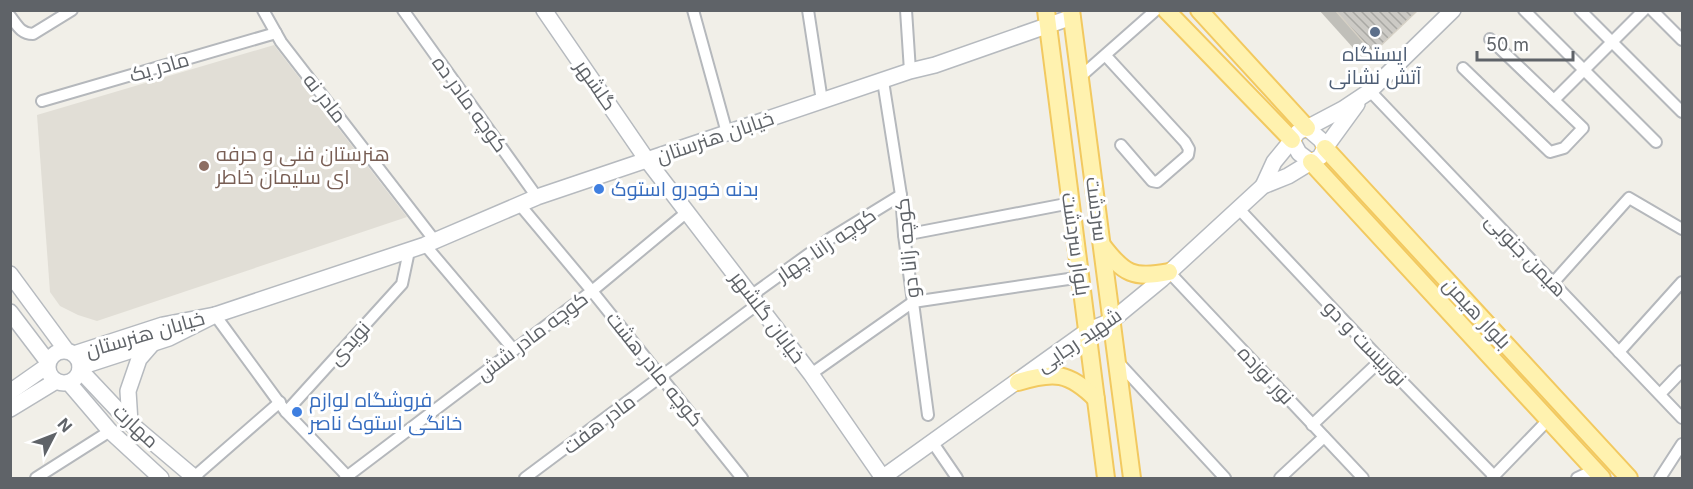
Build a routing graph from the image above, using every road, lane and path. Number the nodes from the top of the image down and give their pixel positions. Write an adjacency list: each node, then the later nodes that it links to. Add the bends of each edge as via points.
1 (72, 10): 17 (street, via 33,34 18,28)
2 (263, 10): 19 (street, مادر نه)
3 (403, 10): 44 (street, کوچه مادر ده)
4 (544, 10): 40 (main road, گلشهر)
5 (693, 10): 35 (street)
6 (808, 10): 32 (street)
7 (906, 10): 26 (street)
8 (1156, 10): 23 (street)
9 (1166, 10): 36 (main road)
10 (1199, 10): 34 (main road)
11 (1453, 10): 29 (main road)
12 (1524, 10): 25 (street)
13 (1580, 10): 22 (street)
14 (1644, 10): 22 (street)
15 (1652, 10): 21 (street)
16 (1072, 14): 18 (main road, خیابان هنرستان); 27 (main road, سردشت)
17 (10, 16)
18 (1047, 18): 26 (main road, خیابان هنرستان, via 935,65); 45 (main road, بلوار سردشت)
19 (276, 33): 31 (street, مادر یک); 51 (street, مادر نه)
20 (1490, 39): 30 (street)
21 (1683, 40)
22 (1612, 42): 25 (street); 33 (street)
23 (1106, 56): 27 (street); 38 (street, via 1189,149 1188,155 1157,182)
24 (1462, 68): 30 (street, via 1551,152 1564,148 1583,128)
25 (1584, 70): 30 (street); 37 (street)
26 (910, 71): 28 (main road, خیابان هنرستان)
27 (1080, 77): 52 (main road, سردشت)
28 (883, 81): 32 (main road, خیابان هنرستان); 43 (street, کوچه زانا دو)
29 (1366, 94): 34 (main road); 39 (main road); 58 (street, هیمن جنوبی)
30 (1554, 100)
31 (42, 101)
32 (822, 101): 35 (main road, خیابان هنرستان)
33 (1683, 112)
34 (1307, 128): 36 (main road); 39 (main road)
35 (727, 133): 40 (main road, خیابان هنرستان)
36 (1292, 140): 41 (main road, via 1299,153); 42 (main road, شهید رجایی, via 1274,162)
37 (1656, 142)
38 (1120, 146)
39 (1325, 148): 41 (main road); 109 (main road, بلوار هیمن)
40 (647, 160): 44 (main road, خیابان هنرستان); 48 (main road, خیابان گلشهر)
41 (1311, 162): 42 (main road, شهید رجایی); 86 (main road, بلوار هیمن)
42 (1263, 186): 47 (main road, شهید رجایی)
43 (901, 195): 50 (street, کوچه زانا دو); 60 (street, کوچه زانا چهار, via 831,238)
44 (537, 197): 46 (main road, خیابان هنرستان)
45 (1071, 203): 50 (street); 56 (main road, بلوار سردشت)
46 (520, 205): 51 (main road, خیابان هنرستان); 59 (street, کوچه مادر هشت)
47 (1238, 208): 54 (main road, شهید رجایی); 70 (street, نوربیست و دو)
48 (687, 212): 59 (street, کوچه مادر شش); 60 (main road, خیابان گلشهر)
49 (1683, 229): 58 (street, via 1629,198)
50 (904, 235): 61 (street, کوچه زانا دو)
51 (430, 243): 53 (main road, خیابان هنرستان); 67 (street, مادر نه)
52 (1102, 245): 54 (main road, via 1128,273 1150,276); 64 (main road, سردشت)
53 (409, 251): 63 (main road, خیابان هنرستان); 83 (street, نویدی, via 402,284)
54 (1169, 272): 64 (main road, شهید رجایی); 88 (street, نور نوزده)
55 (10, 274): 69 (main road, مهارت)
56 (1082, 277): 61 (street); 65 (main road, بلوار سردشت)
57 (1683, 282): 68 (street)
58 (1553, 283): 68 (street, هیمن جنوبی)
59 (592, 291): 67 (street, کوچه مادر شش); 75 (street, کوچه مادر هشت)
60 (755, 300): 74 (main road, خیابان گلشهر); 75 (street, مادر هفت)
61 (913, 302): 74 (street); 84 (street, کوچه زانا دو)
62 (10, 312): 72 (main road)
63 (215, 315): 66 (main road, خیابان هنرستان); 69 (main road, خیابان هنرستان, via 163,325); 81 (street)
64 (1111, 321): 65 (main road, شهید رجایی); 71 (main road, سردشت)
65 (1087, 331): 77 (main road, شهید رجایی); 80 (main road, بلوار سردشت)
66 (152, 344): 69 (main road, خیابان هنرستان); 87 (main road, via 139,359 128,391)
67 (514, 350): 98 (street, کوچه مادر شش)
68 (1619, 352): 79 (street, هیمن جنوبی)
69 (75, 360): 72 (main road, via 58,351); 76 (main road, via 76,378); 87 (main road, مهارت)
70 (1381, 360): 88 (street); 94 (street, نوربیست و دو)
71 (1116, 361): 104 (main road, سردشت); 105 (street)
72 (48, 364): 76 (main road, via 51,377); 78 (main road)
73 (1683, 371): 79 (street)
74 (811, 374): 101 (main road, خیابان گلشهر)
75 (661, 377): 99 (street, مادر هفت); 100 (street, کوچه مادر هشت)
76 (62, 382): 82 (main road); 89 (main road, مهارت)
77 (1018, 382): 80 (main road, via 1060,375 1085,387); 91 (main road, شهید رجایی)
78 (10, 392)
79 (1660, 394): 85 (street, هیمن جنوبی)
80 (1096, 399): 103 (main road, بلوار سردشت)
81 (280, 402): 83 (street); 97 (street)
82 (10, 409)
83 (286, 412): 98 (street)
84 (928, 415)
85 (1683, 418)
86 (1548, 420): 93 (main road, بلوار هیمن); 94 (street)
87 (130, 423): 97 (main road, مهارت)
88 (1312, 425): 90 (street, نور نوزده)
89 (110, 431): 95 (street); 96 (main road, مهارت)
90 (1324, 437): 106 (street); 107 (street, نور نوزده)
91 (933, 443): 101 (main road, شهید رجایی); 102 (street)
92 (1683, 444): 110 (street)
93 (1598, 474): 108 (street)
94 (1493, 477)
95 (36, 478)
96 (161, 478)
97 (195, 478)
98 (347, 478)
99 (525, 478)
100 (742, 478)
101 (883, 478)
102 (957, 478)
103 (1106, 478)
104 (1132, 478)
105 (1225, 478)
106 (1280, 478)
107 (1363, 478)
108 (1577, 478)
109 (1629, 478)
110 (1660, 478)

